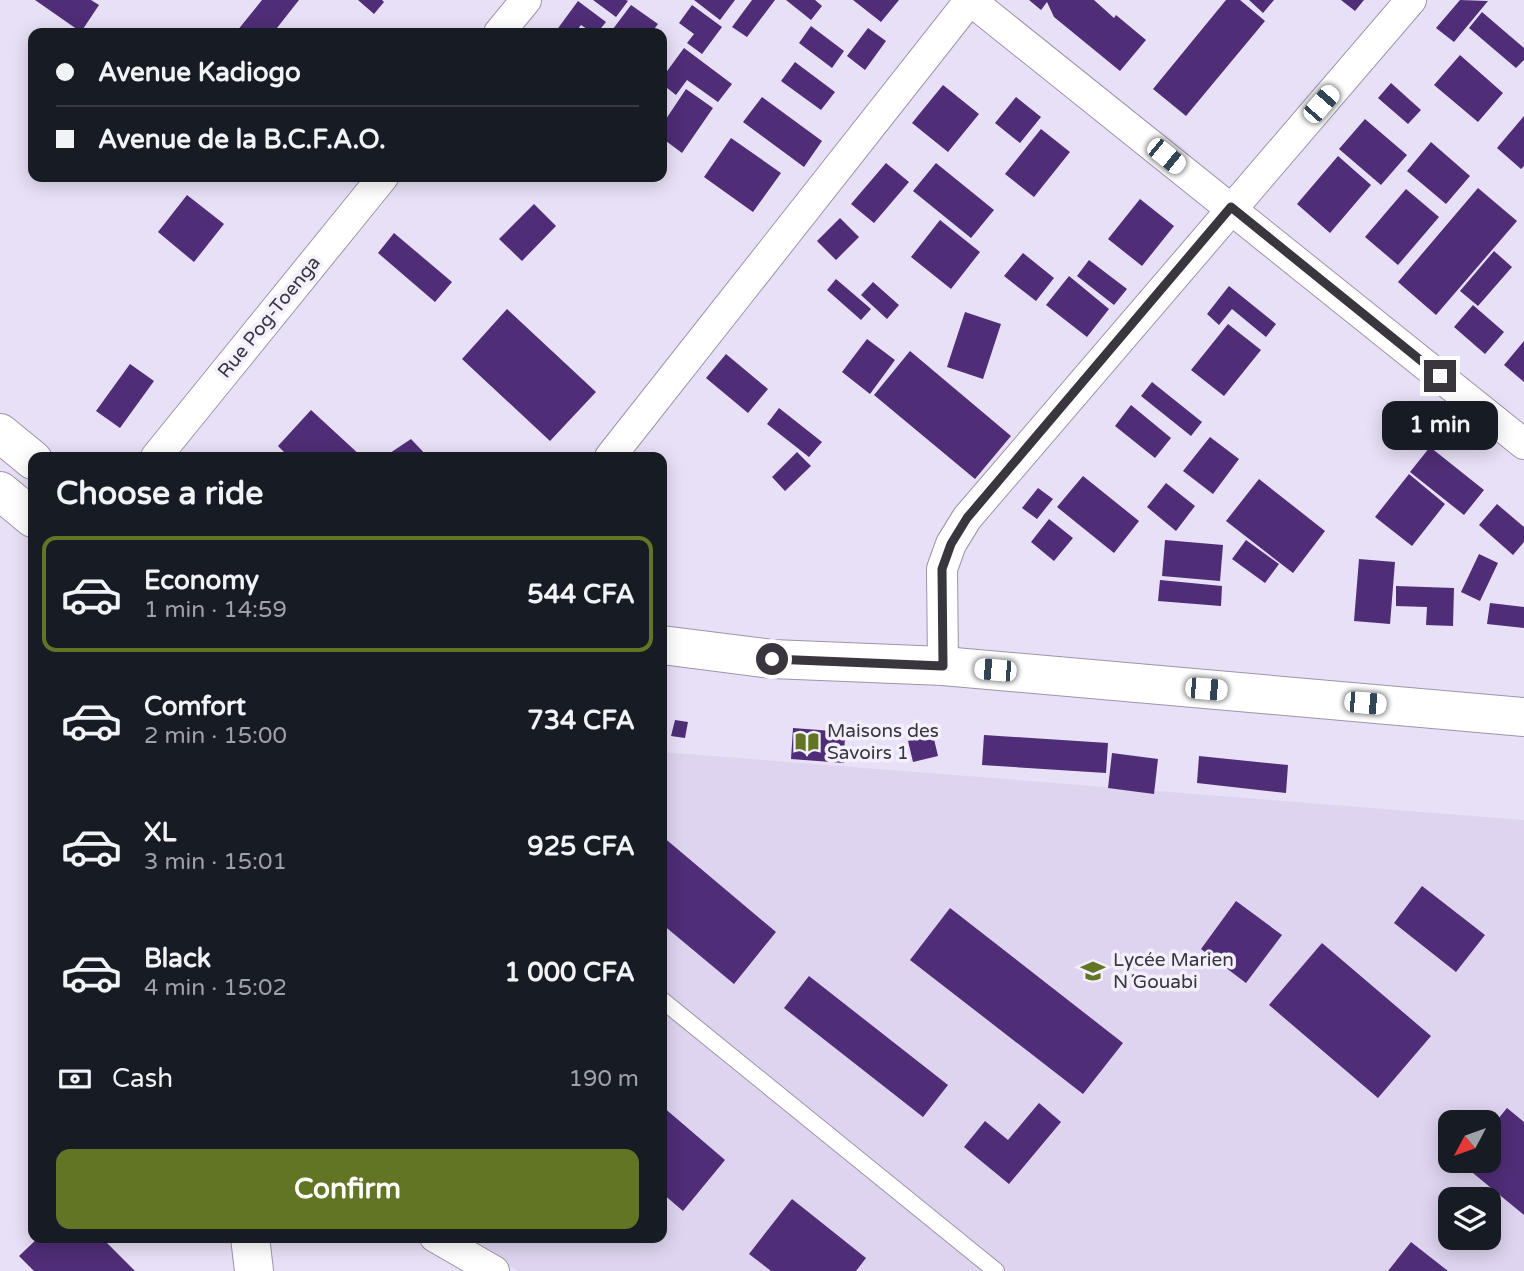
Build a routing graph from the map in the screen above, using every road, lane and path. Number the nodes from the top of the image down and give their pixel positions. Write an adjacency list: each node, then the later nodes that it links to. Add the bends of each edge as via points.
1 (526, 0): 4 (street)
2 (970, 0): 6 (street); 10 (street)
3 (1411, 0): 6 (street)
4 (503, 28)
5 (379, 182): 9 (street, Rue Pog-Toenga)
6 (1231, 207): 8 (street); 15 (street, via 967,518 942,569)
7 (0, 433): 11 (main road)
8 (1524, 444)
9 (160, 452)
10 (614, 452)
11 (28, 456)
12 (0, 491): 13 (main road)
13 (28, 514)
14 (667, 646): 15 (main road, via 772,659)
15 (943, 666): 16 (main road)
16 (1524, 717)
17 (667, 1004): 22 (lane)
18 (251, 1243): 20 (main road)
19 (445, 1243): 21 (street)
20 (254, 1271)
21 (494, 1271)
22 (996, 1271)

